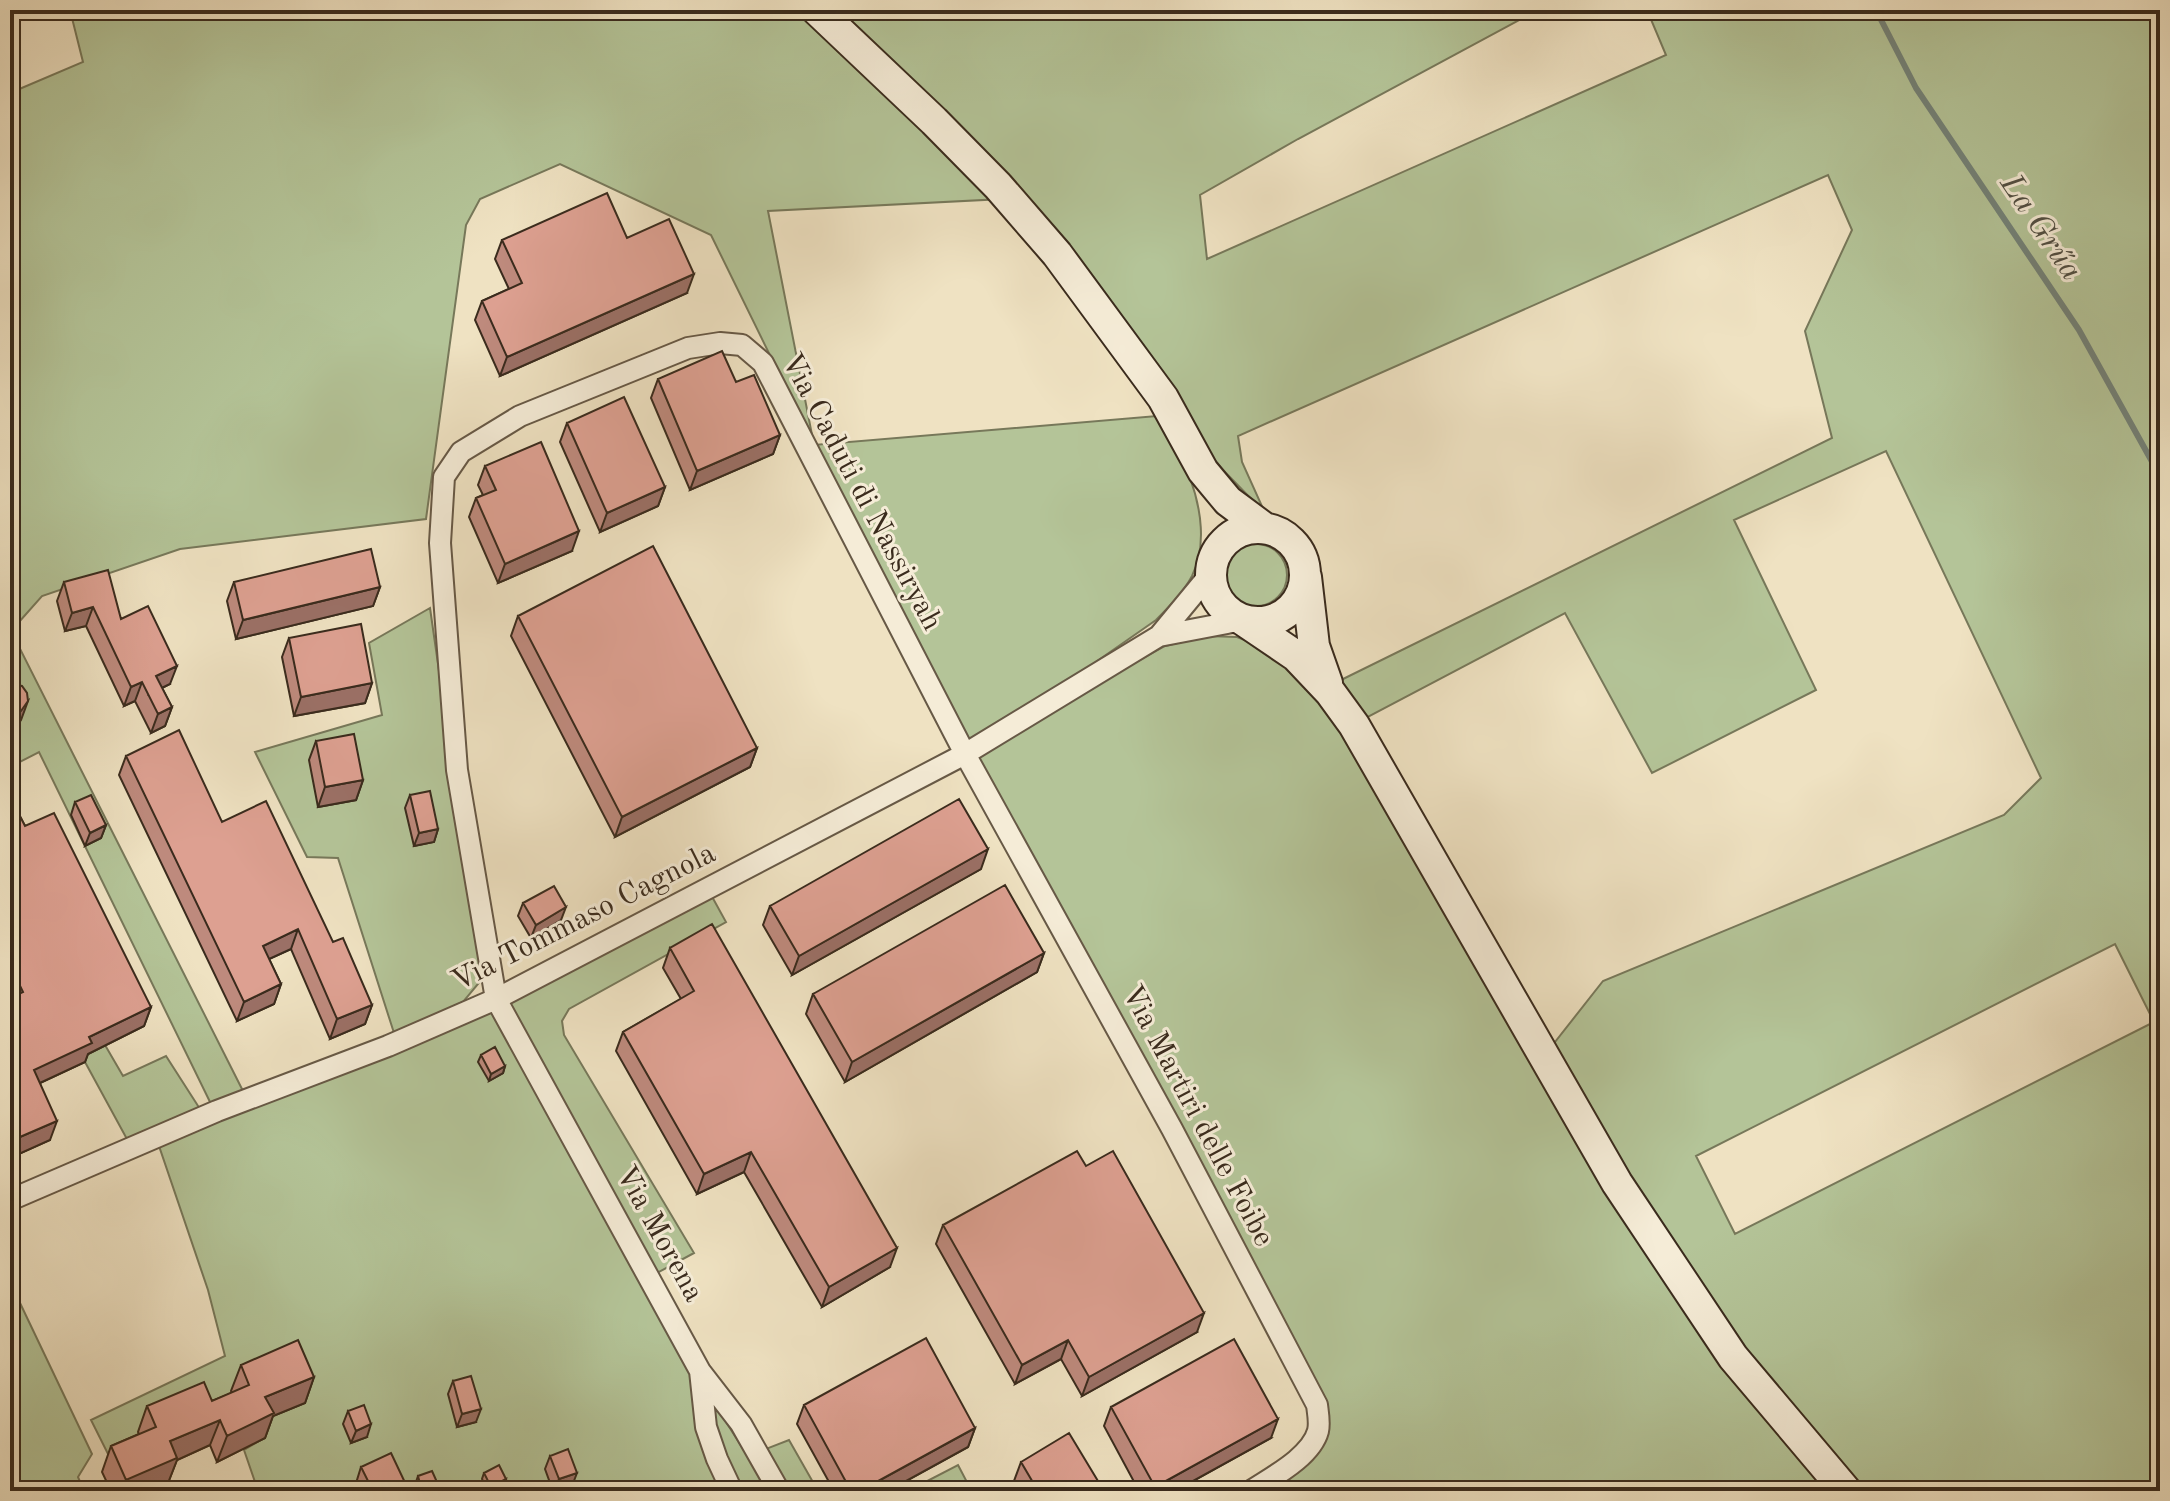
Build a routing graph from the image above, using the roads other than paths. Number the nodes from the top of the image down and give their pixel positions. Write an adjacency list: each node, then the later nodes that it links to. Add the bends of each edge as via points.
1 (817, 10): 2 (main road, via 966,153 1057,254 1163,398)
2 (1203, 471): 3 (main road, via 1228,501); 4 (main road, via 1213,512)
3 (1263, 527): 4 (main road, via 1243,529 1228,538); 5 (main road, via 1284,534 1298,548)
4 (1211, 573): 6 (main road, via 1223,607); 7 (street, Via Tommaso Cagnola)
5 (1306, 574): 6 (main road, via 1291,610 1270,621); 8 (main road, via 1314,646)
6 (1243, 620): 7 (street, Via Tommaso Cagnola); 8 (main road, via 1296,656)
7 (1159, 636): 9 (street, Via Tommaso Cagnola)
8 (1330, 692): 16 (main road, via 1354,725 1617,1183 1733,1357)
9 (965, 754): 10 (street, Via Tommaso Cagnola); 10 (street, Via Caduti di Nassiryah, via 763,363 742,345 688,348 520,416 461,452 444,477 440,543 457,770); 15 (street, Via Martiri delle Foibe, via 1317,1405 1318,1432 1311,1445)
10 (496, 999): 11 (street, Via Tommaso Cagnola); 12 (street, Via Morena)
11 (10, 1200)
12 (700, 1371): 13 (street, via 706,1427); 14 (street, Via Morena, via 741,1424)
13 (732, 1491)
14 (779, 1491)
15 (1251, 1491)
16 (1846, 1491)

